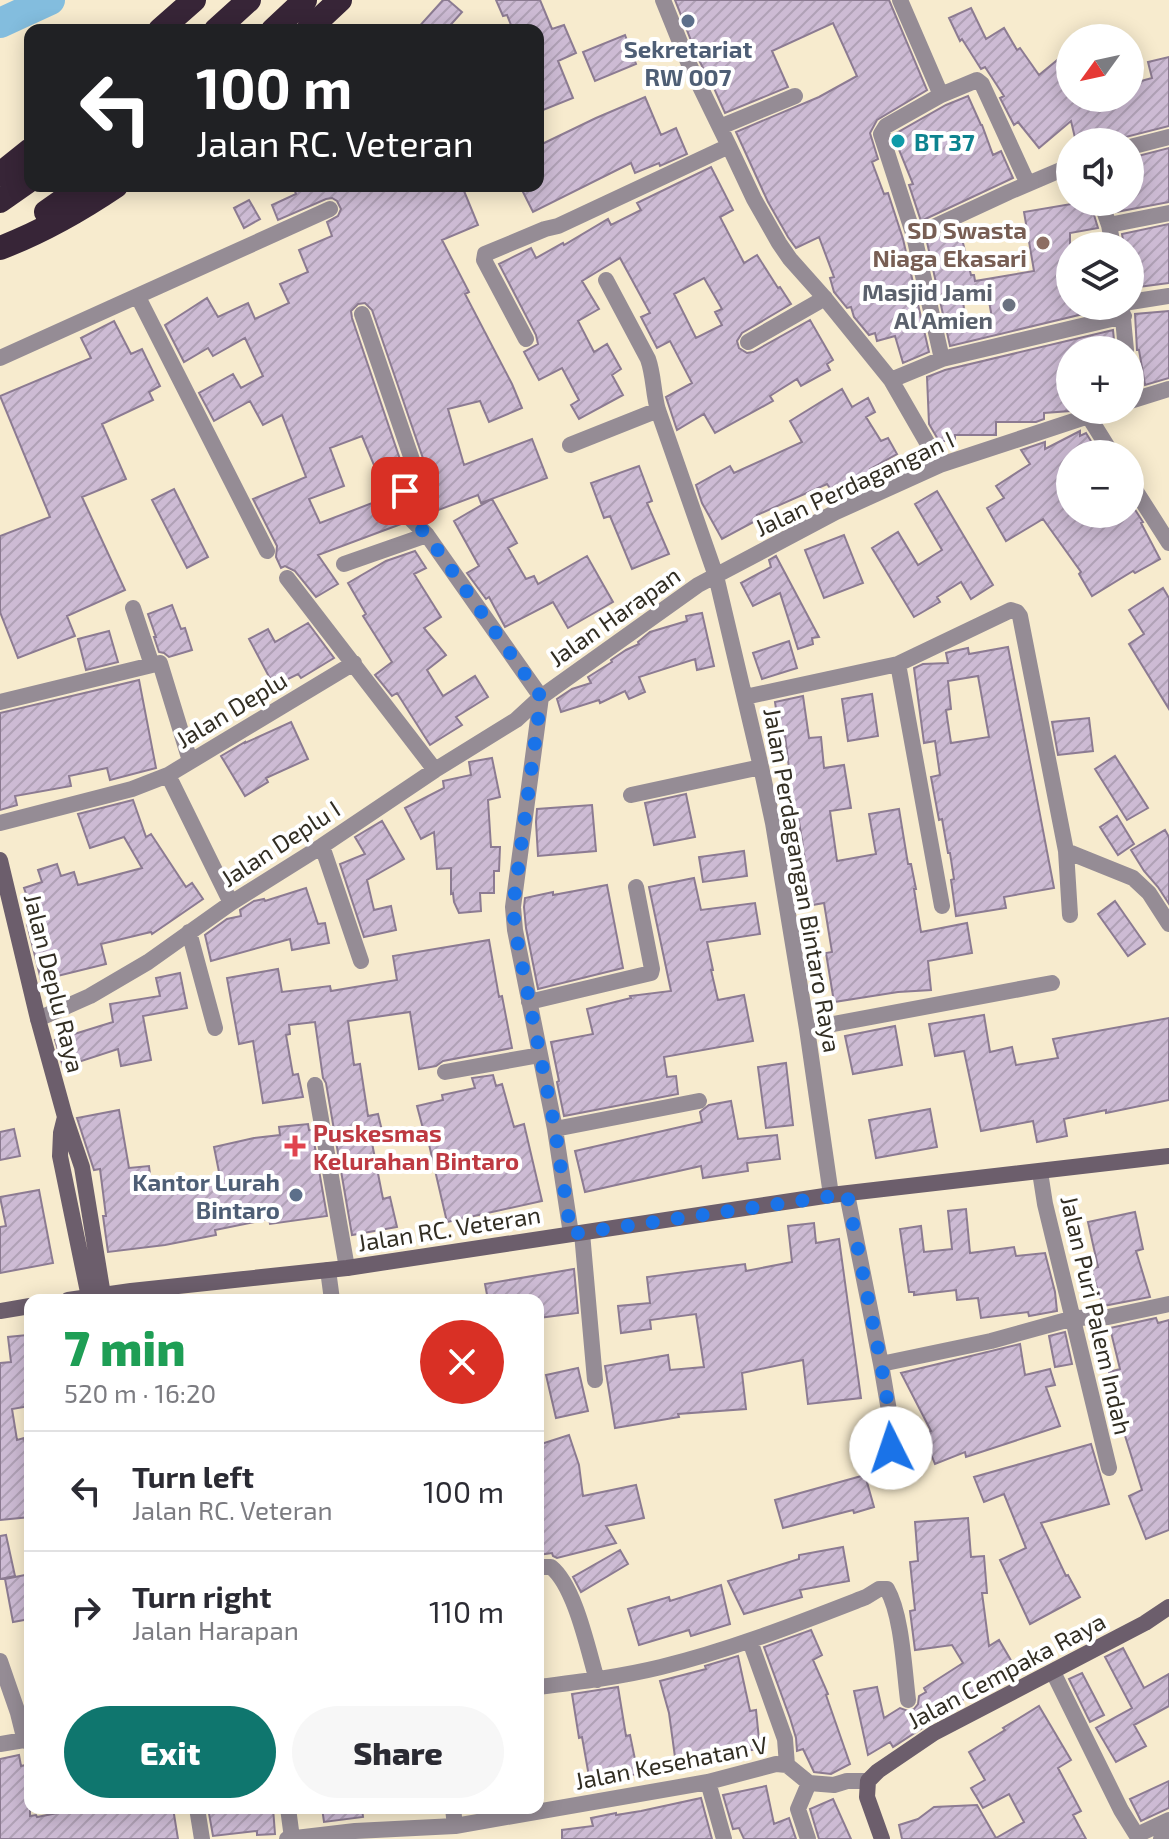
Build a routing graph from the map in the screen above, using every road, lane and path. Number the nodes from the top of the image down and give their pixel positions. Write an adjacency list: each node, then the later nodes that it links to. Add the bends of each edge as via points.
1 (194, 0): 7 (highway)
2 (249, 0): 8 (highway)
3 (305, 0): 9 (highway)
4 (340, 0): 10 (highway)
5 (663, 0): 13 (street)
6 (900, 0): 11 (street)
7 (167, 24)
8 (223, 24)
9 (279, 24)
10 (314, 24)
11 (941, 95): 23 (street, via 979,82); 32 (street, via 881,134)
12 (795, 96): 13 (street)
13 (720, 127): 16 (street)
14 (1169, 137): 15 (street)
15 (1144, 143)
16 (729, 146): 37 (street, via 779,243); 41 (street, via 485,254)
17 (24, 155): 19 (highway)
18 (1056, 172): 20 (street)
19 (0, 174)
20 (1050, 175): 21 (street); 23 (street)
21 (1056, 176)
22 (24, 184): 26 (highway)
23 (1028, 184): 32 (street)
24 (75, 192): 33 (highway)
25 (107, 192): 33 (highway, via 32,236)
26 (0, 201)
27 (330, 209): 36 (street)
28 (1169, 213): 30 (street)
29 (1106, 216): 30 (street)
30 (1109, 225): 31 (street)
31 (1110, 232)
32 (914, 236): 44 (street)
33 (0, 245)
34 (606, 280): 48 (street, Jalan Perdagangan Bintaro Raya, via 648,359)
35 (1169, 296): 38 (street)
36 (138, 297): 43 (street); 55 (street)
37 (825, 298): 42 (street); 45 (street)
38 (1144, 303)
39 (362, 314): 53 (street, Jalan Harapan, via 418,477 399,498 401,509)
40 (1082, 320): 44 (street)
41 (526, 339)
42 (748, 342)
43 (0, 358)
44 (942, 359): 45 (street)
45 (891, 380): 51 (street)
46 (1169, 389): 47 (street)
47 (1144, 397)
48 (658, 410): 50 (street); 57 (street, Jalan Perdagangan Bintaro Raya)
49 (1067, 424): 51 (street, Jalan Perdagangan I)
50 (570, 445)
51 (940, 465): 57 (street, Jalan Perdagangan I, via 836,512)
52 (1144, 504): 54 (street)
53 (427, 535): 56 (street); 63 (street, Jalan Harapan)
54 (1169, 543)
55 (267, 551)
56 (344, 564)
57 (716, 576): 63 (street, Jalan Harapan); 64 (street, Jalan Perdagangan Bintaro Raya)
58 (287, 578): 60 (street)
59 (133, 608): 62 (street)
60 (354, 663): 66 (street, Jalan Deplu); 68 (street)
61 (898, 664): 64 (street); 73 (street, via 1011,610 1018,613); 77 (street)
62 (152, 665): 65 (street); 66 (street, via 160,663)
63 (541, 697): 68 (street, Jalan Deplu I, via 516,720); 83 (street, Jalan Harapan, via 513,907)
64 (745, 697): 67 (street, Jalan Perdagangan Bintaro Raya)
65 (0, 702)
66 (190, 761): 69 (street, Jalan Deplu)
67 (761, 767): 70 (street); 86 (street, Jalan Perdagangan Bintaro Raya)
68 (435, 770): 72 (street, Jalan Deplu I)
69 (168, 775): 71 (street, Jalan Deplu); 76 (street)
70 (631, 795)
71 (0, 823)
72 (322, 846): 76 (street, Jalan Deplu I); 81 (street)
73 (1066, 851): 78 (street); 79 (street, via 1133,878)
74 (0, 860): 84 (main road, Jalan Deplu Raya)
75 (636, 887): 83 (street, via 651,973)
76 (231, 903): 80 (street, Jalan Deplu I)
77 (942, 906)
78 (1070, 915)
79 (1169, 924)
80 (189, 932): 84 (street, Jalan Deplu I, via 90,996); 85 (street)
81 (361, 961)
82 (1052, 983): 86 (street)
83 (529, 1002): 87 (street, Jalan Harapan)
84 (38, 1019): 98 (main road, Jalan Deplu Raya, via 65,1117 60,1156)
85 (215, 1028)
86 (807, 1029): 94 (street, Jalan Perdagangan Bintaro Raya)
87 (540, 1055): 88 (street); 91 (street, Jalan Harapan)
88 (445, 1072)
89 (315, 1085): 96 (street)
90 (699, 1101): 91 (street)
91 (555, 1129): 95 (street, Jalan Harapan)
92 (1169, 1156): 93 (main road, Jalan RC. Veteran)
93 (1040, 1172): 94 (main road, Jalan RC. Veteran); 104 (street, Jalan Puri Palem Indah)
94 (839, 1194): 95 (main road, Jalan RC. Veteran); 105 (street, Jalan Perdagangan Bintaro Raya)
95 (576, 1233): 96 (main road, Jalan RC. Veteran); 106 (street, Jalan Harapan)
96 (347, 1268): 97 (main road, Jalan RC. Veteran)
97 (328, 1270): 99 (main road, Jalan RC. Veteran); 100 (street)
98 (104, 1294)
99 (122, 1294)
100 (331, 1294)
101 (1169, 1304): 104 (street)
102 (24, 1307): 103 (main road)
103 (0, 1311)
104 (1074, 1318): 105 (street); 108 (street, Jalan Puri Palem Indah)
105 (881, 1364): 107 (street, Jalan Perdagangan Bintaro Raya, via 894,1440 884,1456)
106 (595, 1380)
107 (870, 1459)
108 (1109, 1468)
109 (544, 1567): 114 (street, via 559,1573 565,1584)
110 (1169, 1607): 113 (main road, Jalan Cempaka Raya)
111 (750, 1641): 114 (street); 116 (street, via 887,1589); 120 (street, via 785,1739)
112 (0, 1661): 117 (street)
113 (1053, 1672): 121 (main road, Jalan Cempaka Raya, via 934,1733); 133 (street)
114 (597, 1680): 115 (street)
115 (544, 1686)
116 (908, 1700)
117 (24, 1731)
118 (24, 1740): 119 (street)
119 (0, 1744)
120 (787, 1765): 122 (street, Jalan Kesehatan V); 123 (street, Jalan Kesehatan V)
121 (868, 1781): 123 (street); 138 (main road, via 867,1797)
122 (708, 1782): 124 (street, Jalan Kesehatan V); 136 (street)
123 (809, 1783): 137 (street, via 798,1809)
124 (544, 1811)
125 (198, 1814): 134 (street)
126 (288, 1814): 135 (street)
127 (454, 1814): 130 (street)
128 (524, 1814): 130 (street, Jalan Kesehatan V)
129 (1169, 1820): 133 (street)
130 (455, 1826): 131 (street, Jalan Kesehatan V)
131 (356, 1835): 135 (street, Jalan Kesehatan V)
132 (1169, 1836): 139 (street)
133 (1138, 1837)
134 (202, 1839)
135 (289, 1839)
136 (724, 1839)
137 (808, 1839)
138 (882, 1839)
139 (1161, 1839)

